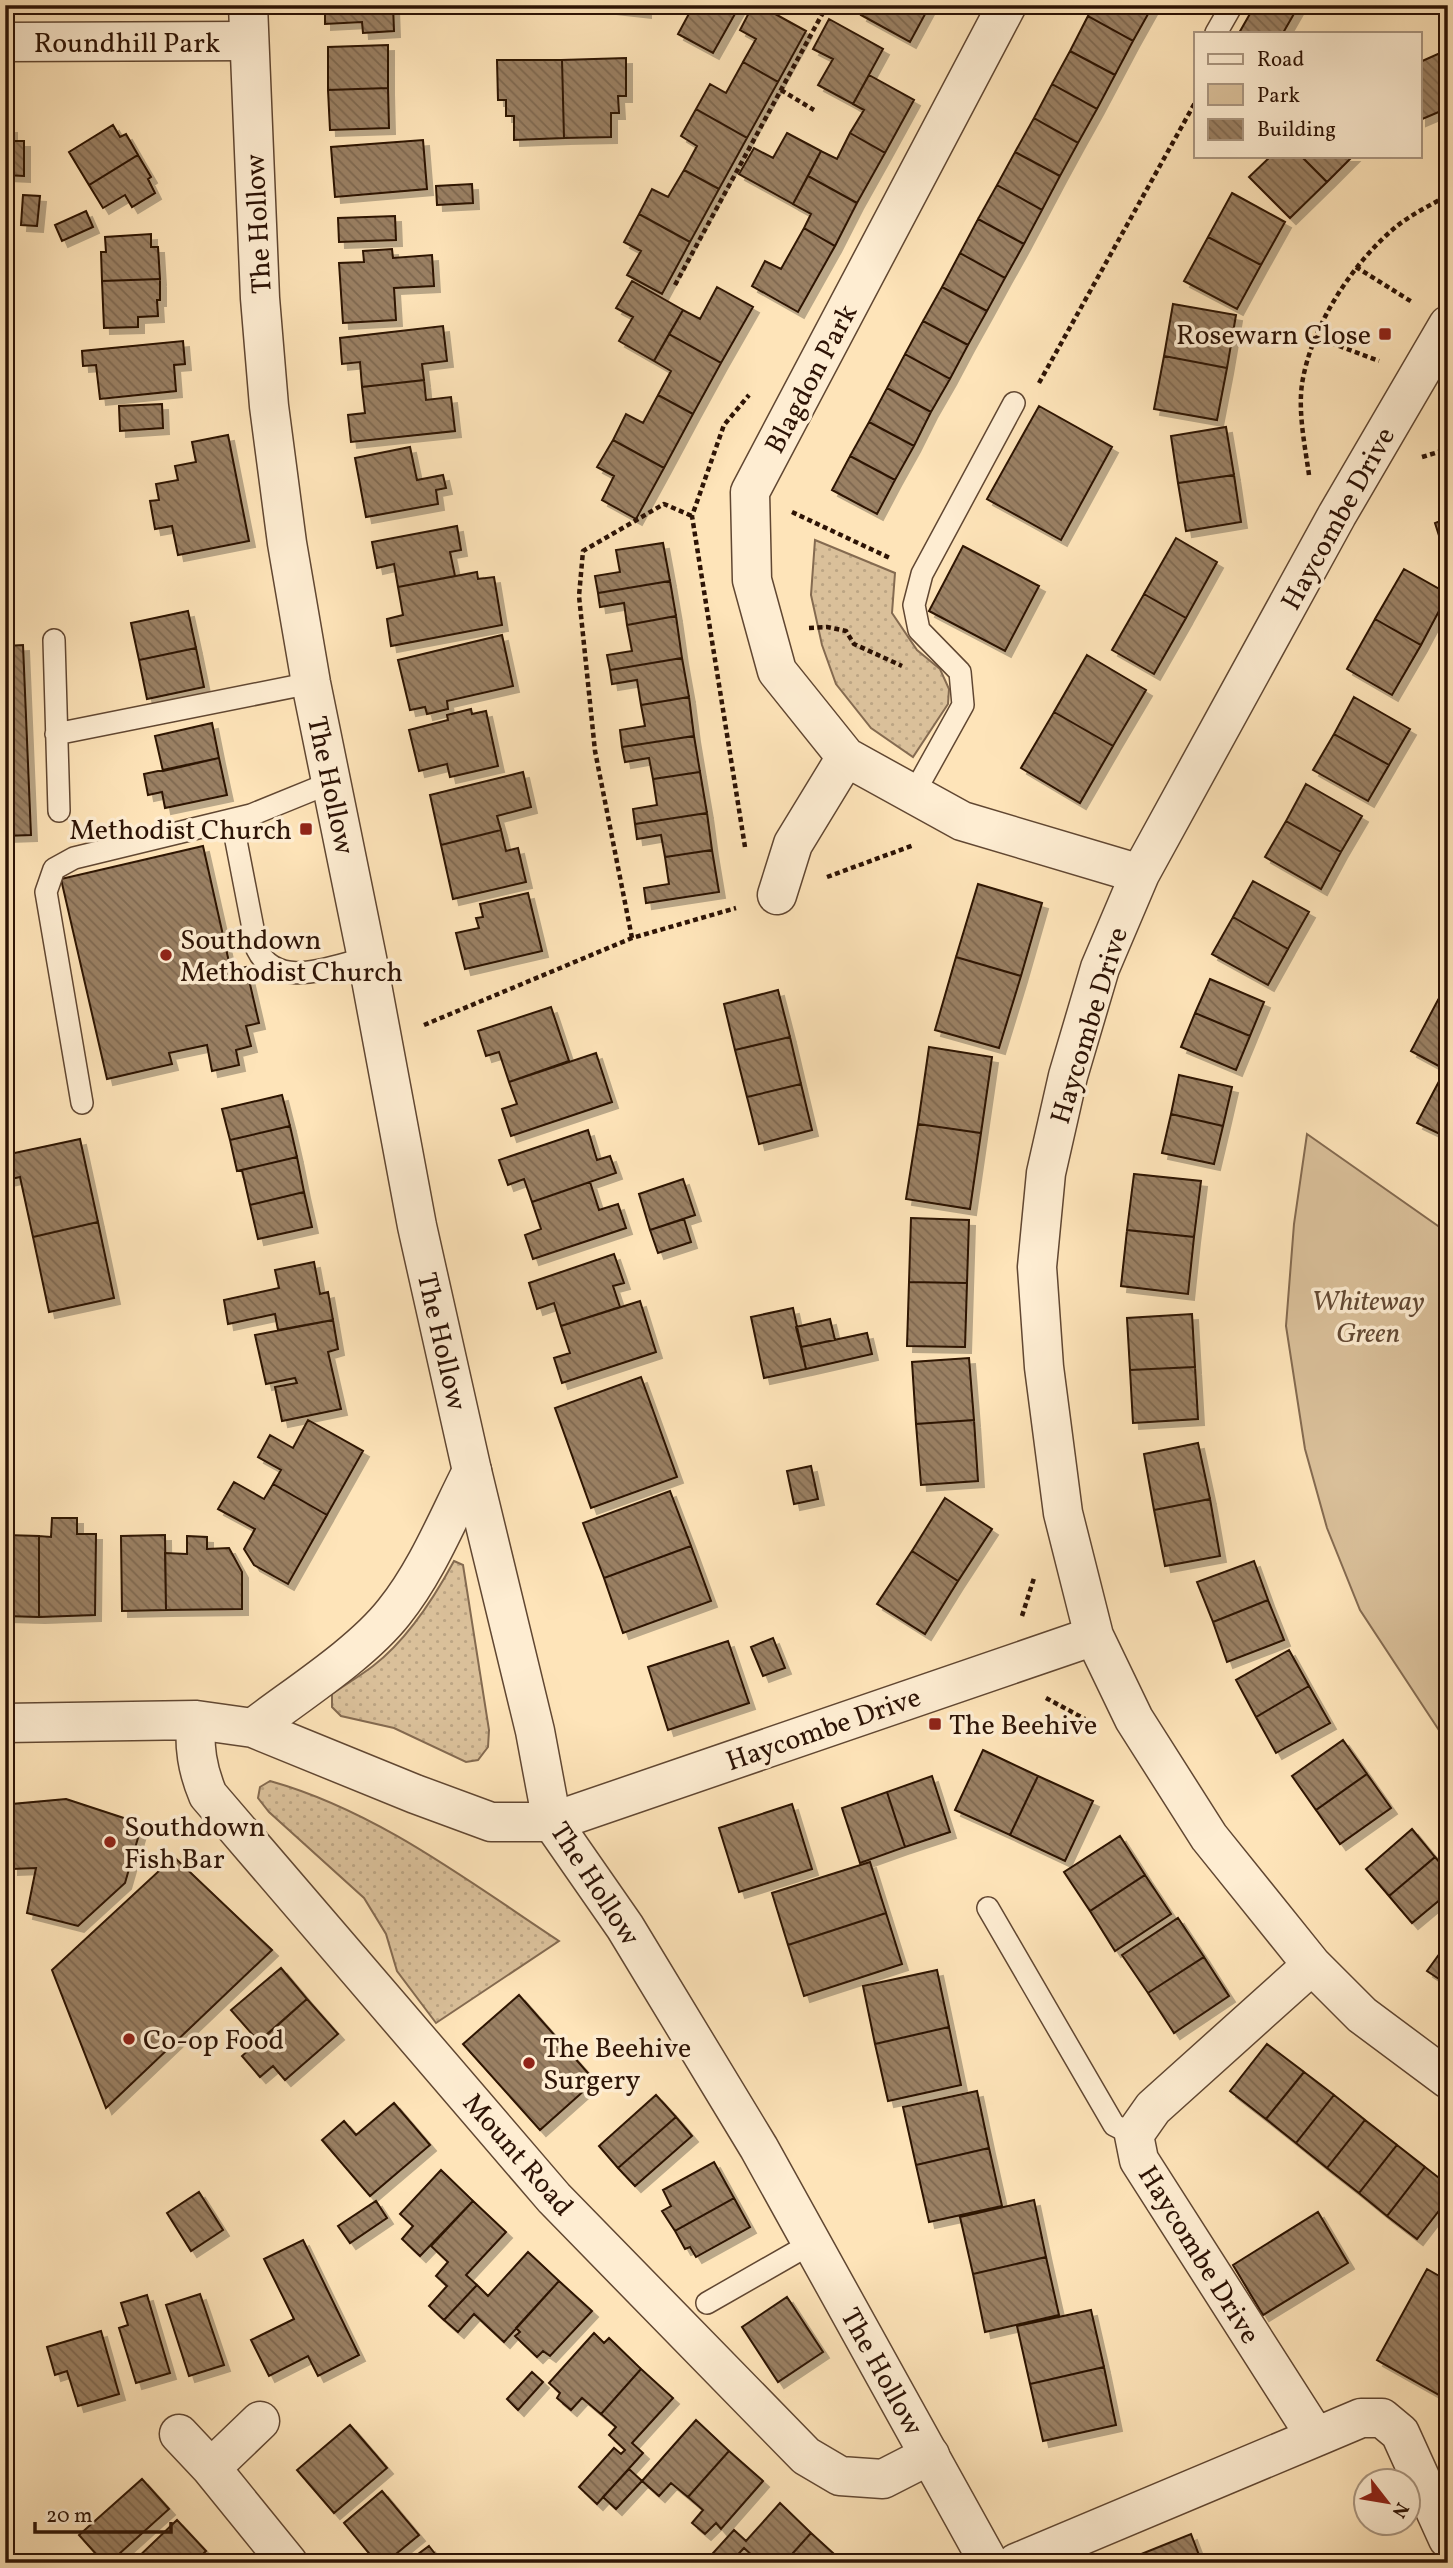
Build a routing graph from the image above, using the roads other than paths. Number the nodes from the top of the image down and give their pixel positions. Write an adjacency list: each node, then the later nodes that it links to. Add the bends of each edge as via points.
1 (1007, 5): 11 (street, Blagdon Park, via 750,492 752,580 777,671)
2 (1233, 5): 4 (lane)
3 (248, 23): 5 (street, Roundhill Park); 9 (street, The Hollow, via 260,298 270,406 286,542)
4 (1217, 32)
5 (5, 42)
6 (1443, 344): 16 (street, Haycombe Drive, via 1337,515)
7 (1014, 403): 13 (lane, via 922,573 914,605 919,630 960,672 963,705)
8 (54, 640): 10 (lane)
9 (311, 683): 10 (lane); 12 (street, The Hollow)
10 (56, 734): 14 (lane)
11 (846, 757): 13 (street, Blagdon Park); 17 (street, via 793,844)
12 (331, 782): 15 (lane); 18 (street, The Hollow)
13 (914, 795): 16 (street, Blagdon Park, via 962,821)
14 (59, 811)
15 (232, 820): 18 (lane, via 263,962 293,974); 19 (lane, via 74,859 54,869 46,892)
16 (1140, 874): 21 (street, Haycombe Drive, via 1100,968 1068,1076 1046,1173 1037,1267 1044,1367 1063,1513)
17 (777, 895)
18 (367, 958): 20 (street, The Hollow, via 416,1226)
19 (82, 1103)
20 (472, 1471): 24 (street, via 394,1613 362,1645); 25 (street, The Hollow, via 535,1731)
21 (1094, 1636): 25 (street, Haycombe Drive); 27 (street, Haycombe Drive, via 1134,1719 1209,1837)
22 (196, 1720): 23 (street); 24 (street); 35 (street, Mount Road, via 194,1743 208,1795 554,2197 806,2456 840,2476 883,2479)
23 (5, 1723)
24 (253, 1728): 25 (street, via 491,1822)
25 (552, 1822): 30 (street, The Hollow, via 625,1927 759,2148)
26 (988, 1908): 29 (lane, via 1114,2125)
27 (1312, 1965): 28 (street, Haycombe Drive, via 1362,2015); 29 (street, Haycombe Drive, via 1153,2108)
28 (1448, 2079)
29 (1135, 2135): 34 (street, Haycombe Drive, via 1139,2160)
30 (811, 2244): 31 (lane); 35 (street, The Hollow)
31 (707, 2303)
32 (260, 2421): 36 (street)
33 (179, 2434): 36 (street)
34 (1315, 2437): 37 (street, via 1361,2418 1382,2418 1400,2433); 40 (street)
35 (930, 2455): 39 (street, The Hollow)
36 (211, 2468): 38 (street)
37 (1448, 2539)
38 (288, 2563)
39 (989, 2563)
40 (1016, 2563)

